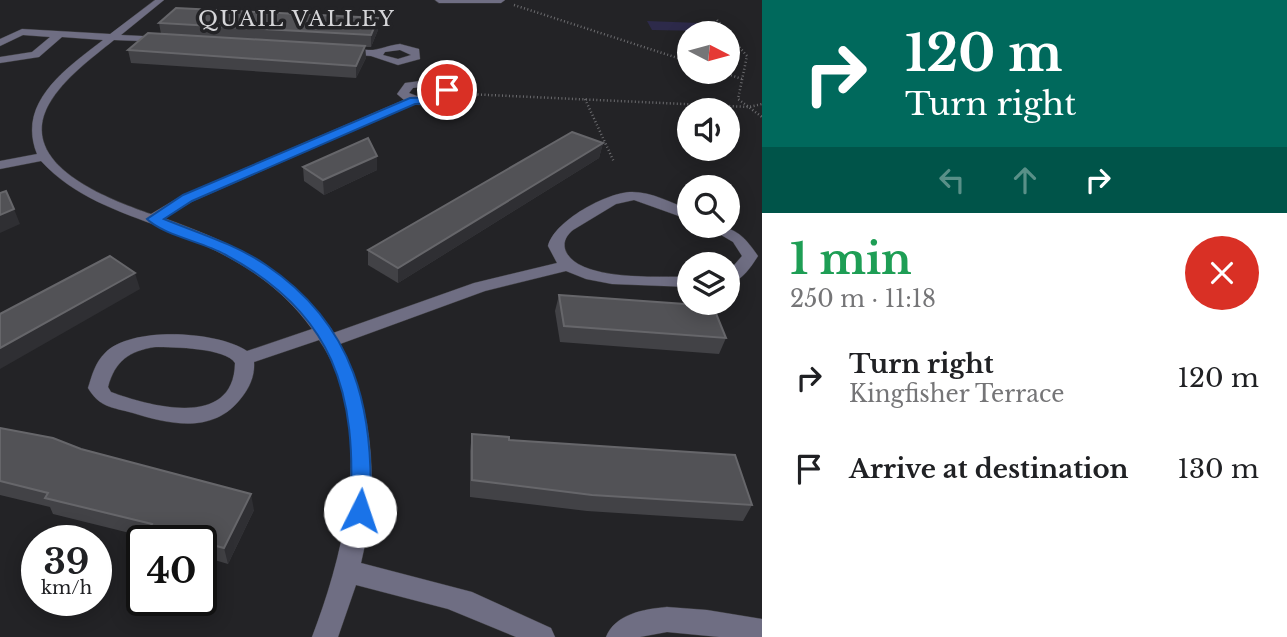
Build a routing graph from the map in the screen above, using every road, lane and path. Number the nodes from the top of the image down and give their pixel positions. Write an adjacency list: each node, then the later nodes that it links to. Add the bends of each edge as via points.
1 (160, 0): 6 (street)
2 (439, 0): 4 (street)
3 (501, 0): 4 (street); 12 (path)
4 (458, 1)
5 (57, 34): 6 (street); 8 (street, via 22,32); 13 (street, via 58,38 35,55)
6 (115, 37): 7 (street); 21 (street, via 44,102 36,127)
7 (176, 41)
8 (0, 43)
9 (740, 48): 14 (path, via 747,56)
10 (336, 50): 11 (street)
11 (376, 53)
12 (677, 58)
13 (0, 60)
14 (742, 79): 19 (path, via 738,99)
15 (449, 93): 16 (path); 17 (street, via 434,101); 17 (street, via 438,85 413,84 403,91)
16 (584, 99): 19 (path); 22 (path)
17 (413, 100): 25 (street, via 188,198)
18 (762, 104): 19 (path)
19 (749, 107): 20 (path)
20 (762, 117)
21 (44, 157): 23 (street); 25 (street, via 74,185)
22 (614, 162)
23 (0, 165)
24 (677, 211): 27 (street, via 642,197 614,197 559,235 556,252)
25 (153, 219): 30 (street, via 260,268 294,295)
26 (736, 238): 28 (street, via 749,253 749,261)
27 (566, 266): 29 (street, via 599,277); 30 (street, via 480,287)
28 (740, 269)
29 (677, 281)
30 (329, 336): 31 (street); 32 (street, via 353,394 362,444 363,486)
31 (244, 359): 31 (street, via 235,394 204,417 180,417 112,400 99,388 107,364 145,340 176,339 227,349)
32 (349, 572): 34 (street); 35 (street, via 461,598)
33 (762, 632): 36 (street, via 664,618 638,624)
34 (325, 637)
35 (542, 637)
36 (619, 637)

